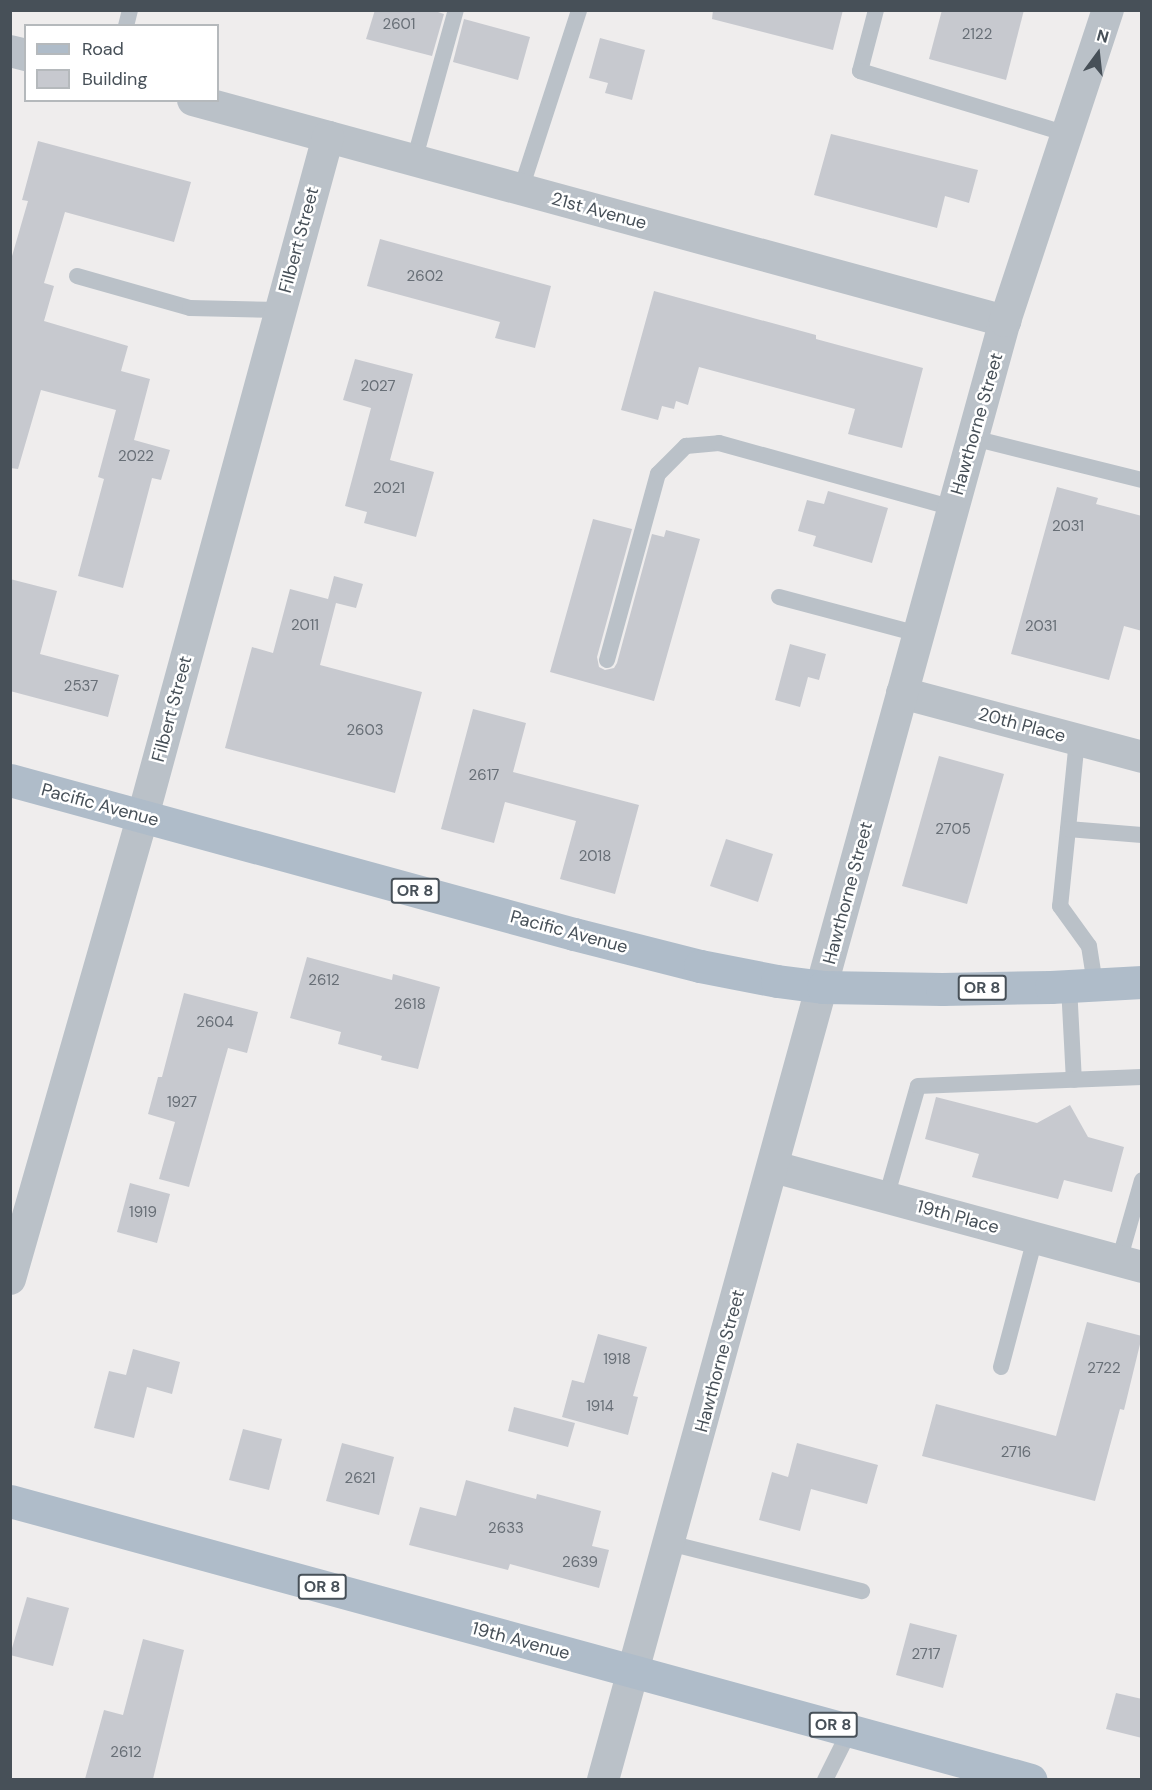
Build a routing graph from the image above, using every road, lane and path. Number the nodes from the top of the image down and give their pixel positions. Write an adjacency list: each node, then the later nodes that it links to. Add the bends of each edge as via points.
1 (456, 10): 8 (lane)
2 (579, 10): 9 (lane)
3 (876, 10): 6 (lane, via 860,70)
4 (1108, 10): 6 (street, Hawthorne Street)
5 (201, 102): 7 (street, 21st Avenue)
6 (1067, 134): 12 (street, Hawthorne Street)
7 (327, 137): 8 (street, 21st Avenue); 11 (street, Filbert Street)
8 (414, 161): 9 (street, 21st Avenue)
9 (521, 189): 12 (street, 21st Avenue)
10 (77, 276): 11 (lane, via 190,308)
11 (280, 310): 23 (street, Filbert Street)
12 (1005, 321): 13 (street, Hawthorne Street)
13 (973, 438): 14 (lane); 15 (street, Hawthorne Street)
14 (1142, 480)
15 (953, 508): 17 (street, Hawthorne Street); 18 (lane, via 719,443 686,446 658,474)
16 (779, 597): 17 (lane)
17 (918, 634): 19 (street, Hawthorne Street)
18 (607, 660)
19 (902, 693): 20 (street, 20th Place); 28 (street, Hawthorne Street)
20 (1077, 740): 21 (street, 20th Place); 24 (lane)
21 (1142, 757)
22 (10, 780): 23 (main road, Pacific Avenue / OR 8)
23 (143, 816): 28 (main road, Pacific Avenue / OR 8, via 700,966); 36 (street, Filbert Street)
24 (1068, 829): 25 (lane); 27 (lane, via 1060,906 1089,946)
25 (1142, 835)
26 (1142, 982): 27 (main road, Pacific Avenue / OR 8)
27 (1082, 986): 28 (main road, Pacific Avenue / OR 8); 30 (lane)
28 (823, 987): 31 (street, Hawthorne Street)
29 (1142, 1077): 30 (lane)
30 (1074, 1080): 33 (lane, via 918,1086)
31 (774, 1167): 33 (street, 19th Place); 39 (street, Hawthorne Street)
32 (1142, 1180): 35 (lane)
33 (886, 1198): 34 (street, 19th Place)
34 (1035, 1238): 35 (street, 19th Place); 37 (lane)
35 (1130, 1264)
36 (12, 1267)
37 (1001, 1367)
38 (10, 1501): 41 (main road, 19th Avenue / OR 8)
39 (669, 1543): 40 (lane); 41 (street, Hawthorne Street)
40 (862, 1591)
41 (634, 1671): 42 (main road, 19th Avenue / OR 8); 44 (street, Hawthorne Street)
42 (850, 1730): 43 (main road, 19th Avenue / OR 8); 45 (lane)
43 (988, 1774): 46 (main road, 19th Avenue / OR 8)
44 (603, 1779)
45 (825, 1779)
46 (1031, 1779)

